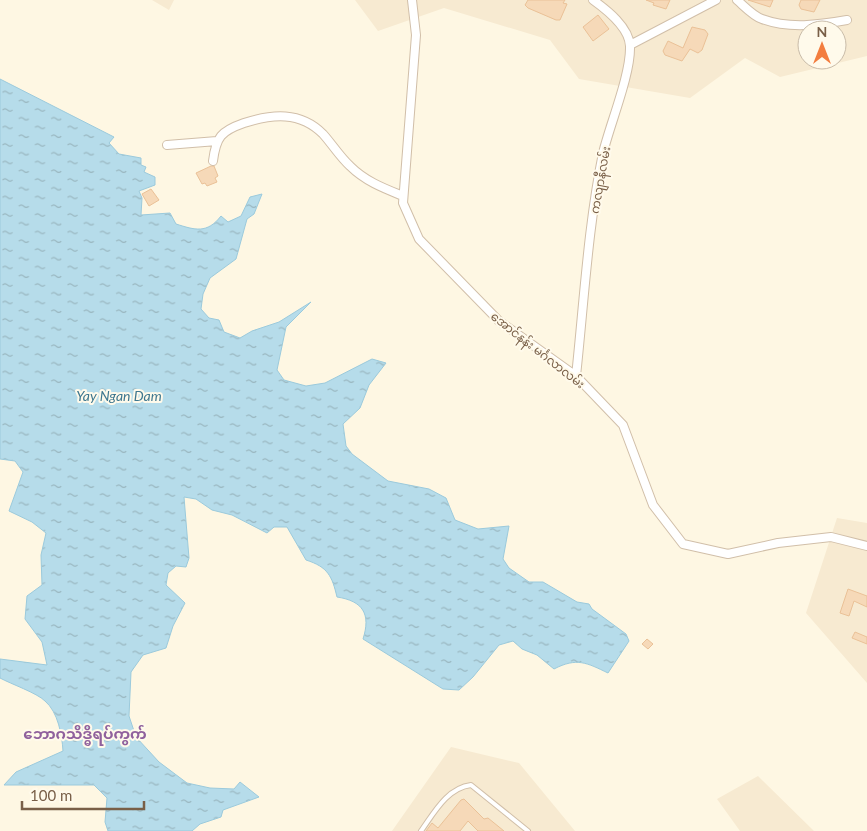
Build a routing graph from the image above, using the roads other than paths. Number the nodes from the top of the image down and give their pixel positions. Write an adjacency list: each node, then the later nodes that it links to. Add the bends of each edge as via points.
1 (412, 0): 10 (street, အောင်နန်း မင်္ဂလာလမ်း, via 416,35)
2 (593, 0): 6 (street, via 623,28)
3 (716, 0): 6 (street)
4 (737, 0): 5 (street, via 760,19)
5 (797, 23)
6 (630, 45): 11 (street, ကလျာနီလမ်း, via 603,153 592,221)
7 (217, 141): 8 (street); 9 (street); 10 (street, via 232,128 262,117 296,118 322,133 349,166 365,179)
8 (167, 145)
9 (213, 161)
10 (403, 196): 11 (street, အောင်နန်း မင်္ဂလာလမ်း, via 419,239 499,321)
11 (576, 376): 12 (street, အောင်နန်း မင်္ဂလာလမ်း, via 623,425 653,505 683,544 728,554 778,543 831,537)
12 (867, 546)
13 (420, 831): 14 (lane, via 446,798 463,786 471,785)
14 (528, 831)

